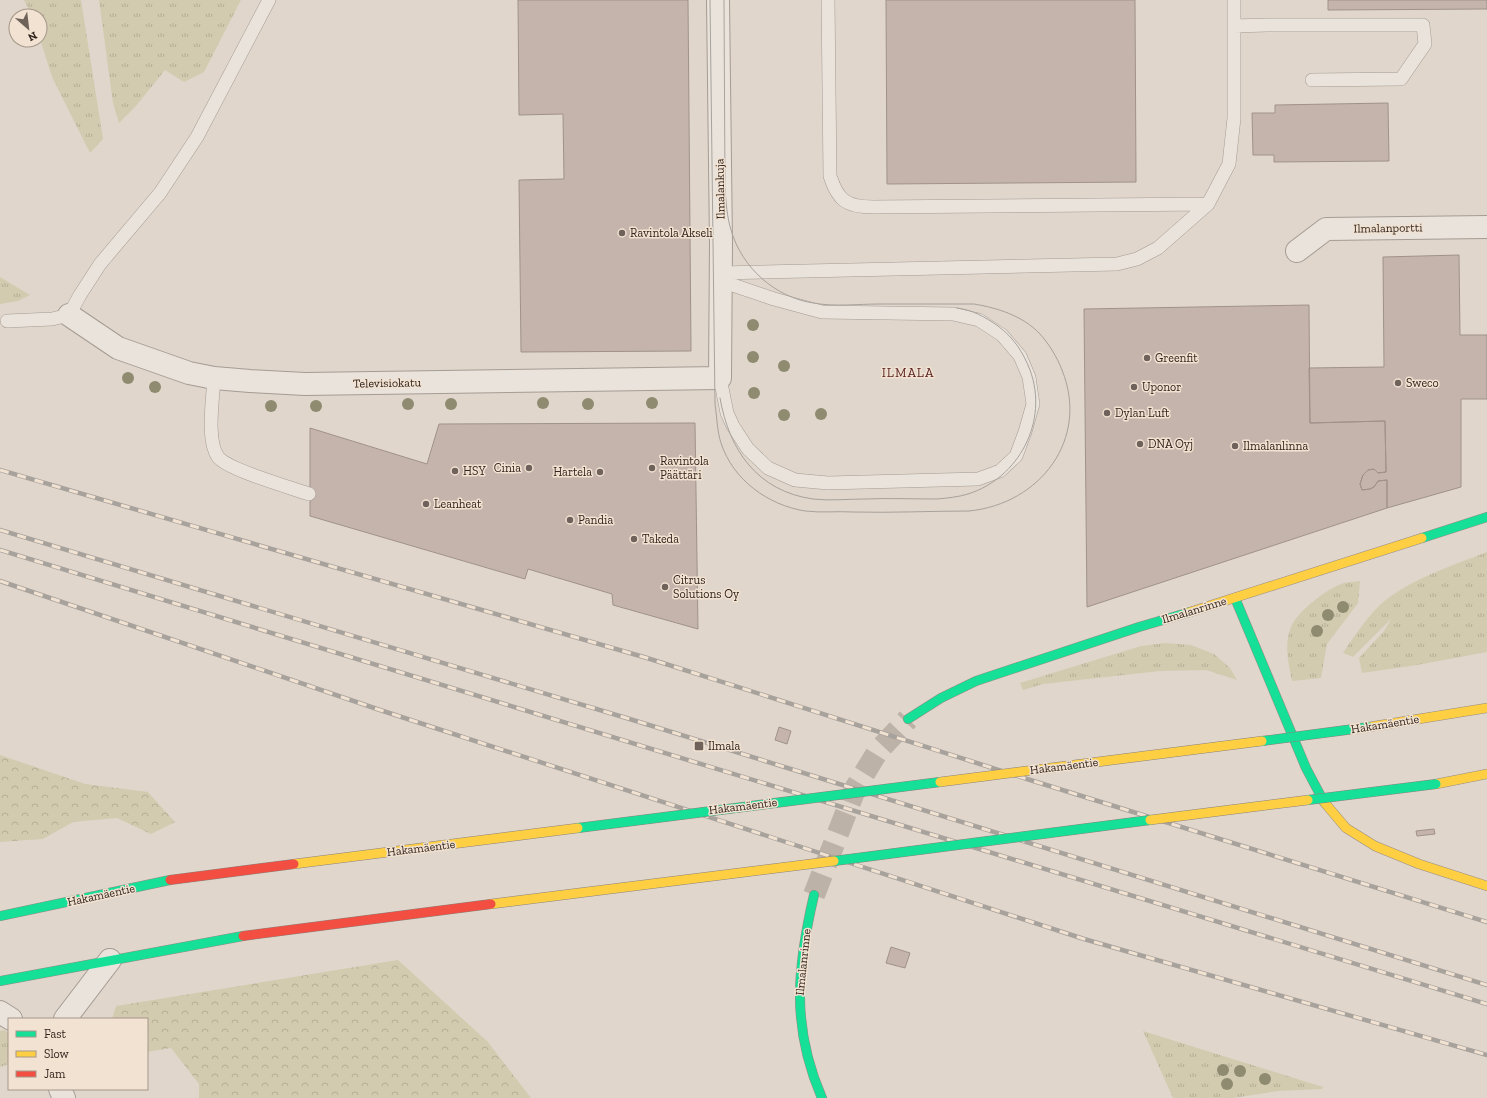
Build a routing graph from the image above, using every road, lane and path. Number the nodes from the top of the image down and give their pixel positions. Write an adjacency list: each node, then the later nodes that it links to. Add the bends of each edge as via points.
1 (269, 0): 11 (lane, via 197,137 160,193 100,264 80,294)
2 (718, 0): 10 (street, Ilmalankuja)
3 (828, 0): 7 (lane, via 830,176 840,197 847,203 860,207)
4 (1234, 0): 5 (lane)
5 (1234, 26): 6 (lane, via 1423,25 1425,44 1401,79); 7 (lane, via 1234,118 1230,164)
6 (1312, 80)
7 (1208, 204): 10 (lane, via 1158,248 1136,259 1117,264)
8 (1487, 227): 9 (street, Ilmalanportti, via 1326,229)
9 (1297, 251)
10 (721, 277): 14 (street, Ilmalankuja); 14 (lane, via 774,299 822,312 953,314 979,320 1002,335 1020,356 1029,377 1032,404 1016,456 1000,471 978,479 828,483 795,480 768,468 748,449 727,413)
11 (70, 315): 12 (lane, via 52,319); 13 (street, Televisiokatu, via 118,348 189,373)
12 (7, 321)
13 (214, 378): 14 (street, Televisiokatu, via 305,384); 15 (lane, via 212,442 218,457 245,473)
14 (720, 378)
15 (309, 494)
16 (1487, 517): 17 (main road, Ilmalanrinne)
17 (1235, 598): 19 (main road, Ilmalanrinne, via 976,681 941,698); 21 (main road, via 1306,768 1331,812 1346,828 1375,846 1419,864)
18 (1487, 708): 23 (main road, Hakamäentie, bridge, via 1369,727 170,880)
19 (908, 719)
20 (1487, 774): 24 (main road, bridge, via 1436,784 243,936)
21 (1487, 886)
22 (814, 895): 29 (main road, Ilmalanrinne, via 806,927 799,981 799,1015 811,1070)
23 (0, 916)
24 (110, 960): 25 (main road); 28 (street)
25 (0, 981)
26 (0, 1012): 27 (street)
27 (9, 1018)
28 (66, 1018)
29 (822, 1098)

